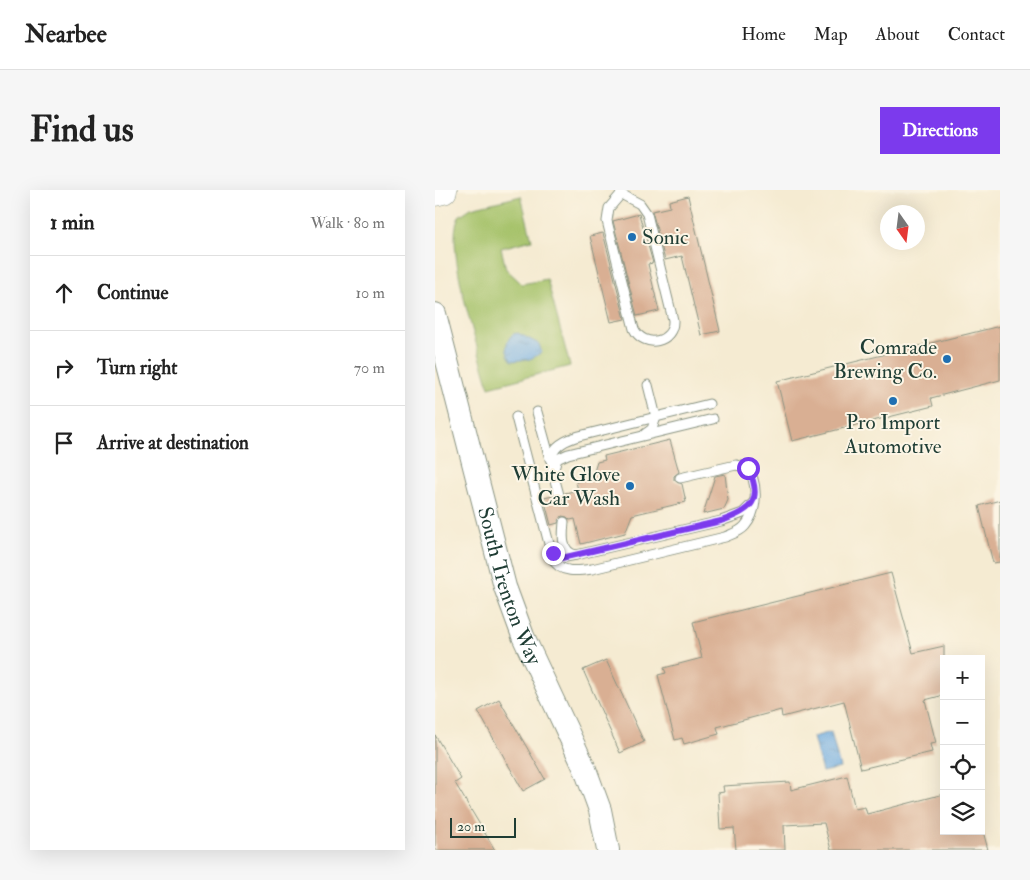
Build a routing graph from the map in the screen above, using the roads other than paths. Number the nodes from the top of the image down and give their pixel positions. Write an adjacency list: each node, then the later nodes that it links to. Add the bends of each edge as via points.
1 (443, 190): 2 (main road)
2 (435, 192)
3 (672, 312): 3 (lane, via 647,214 640,204 621,194 609,208 607,221 637,335 649,341 662,340 672,330)
4 (435, 314): 20 (street, South Trenton Way, via 505,586 523,636 589,777)
5 (648, 385): 9 (lane)
6 (709, 404): 9 (lane)
7 (537, 412): 12 (lane)
8 (516, 417): 18 (lane)
9 (656, 417): 11 (lane, via 652,429); 12 (lane, via 572,438 554,448)
10 (713, 419): 11 (lane)
11 (641, 436): 13 (lane, via 560,457)
12 (551, 460): 13 (lane)
13 (553, 472): 15 (lane)
14 (680, 478): 16 (lane, via 742,465 748,468)
15 (559, 495)
16 (755, 498): 18 (lane, via 750,518 741,530 725,537 576,571 558,566); 19 (lane, via 743,513 721,521)
17 (564, 522): 19 (lane, via 564,546 567,552)
18 (550, 548): 19 (lane, via 561,558)
19 (576, 555)
20 (608, 850)

